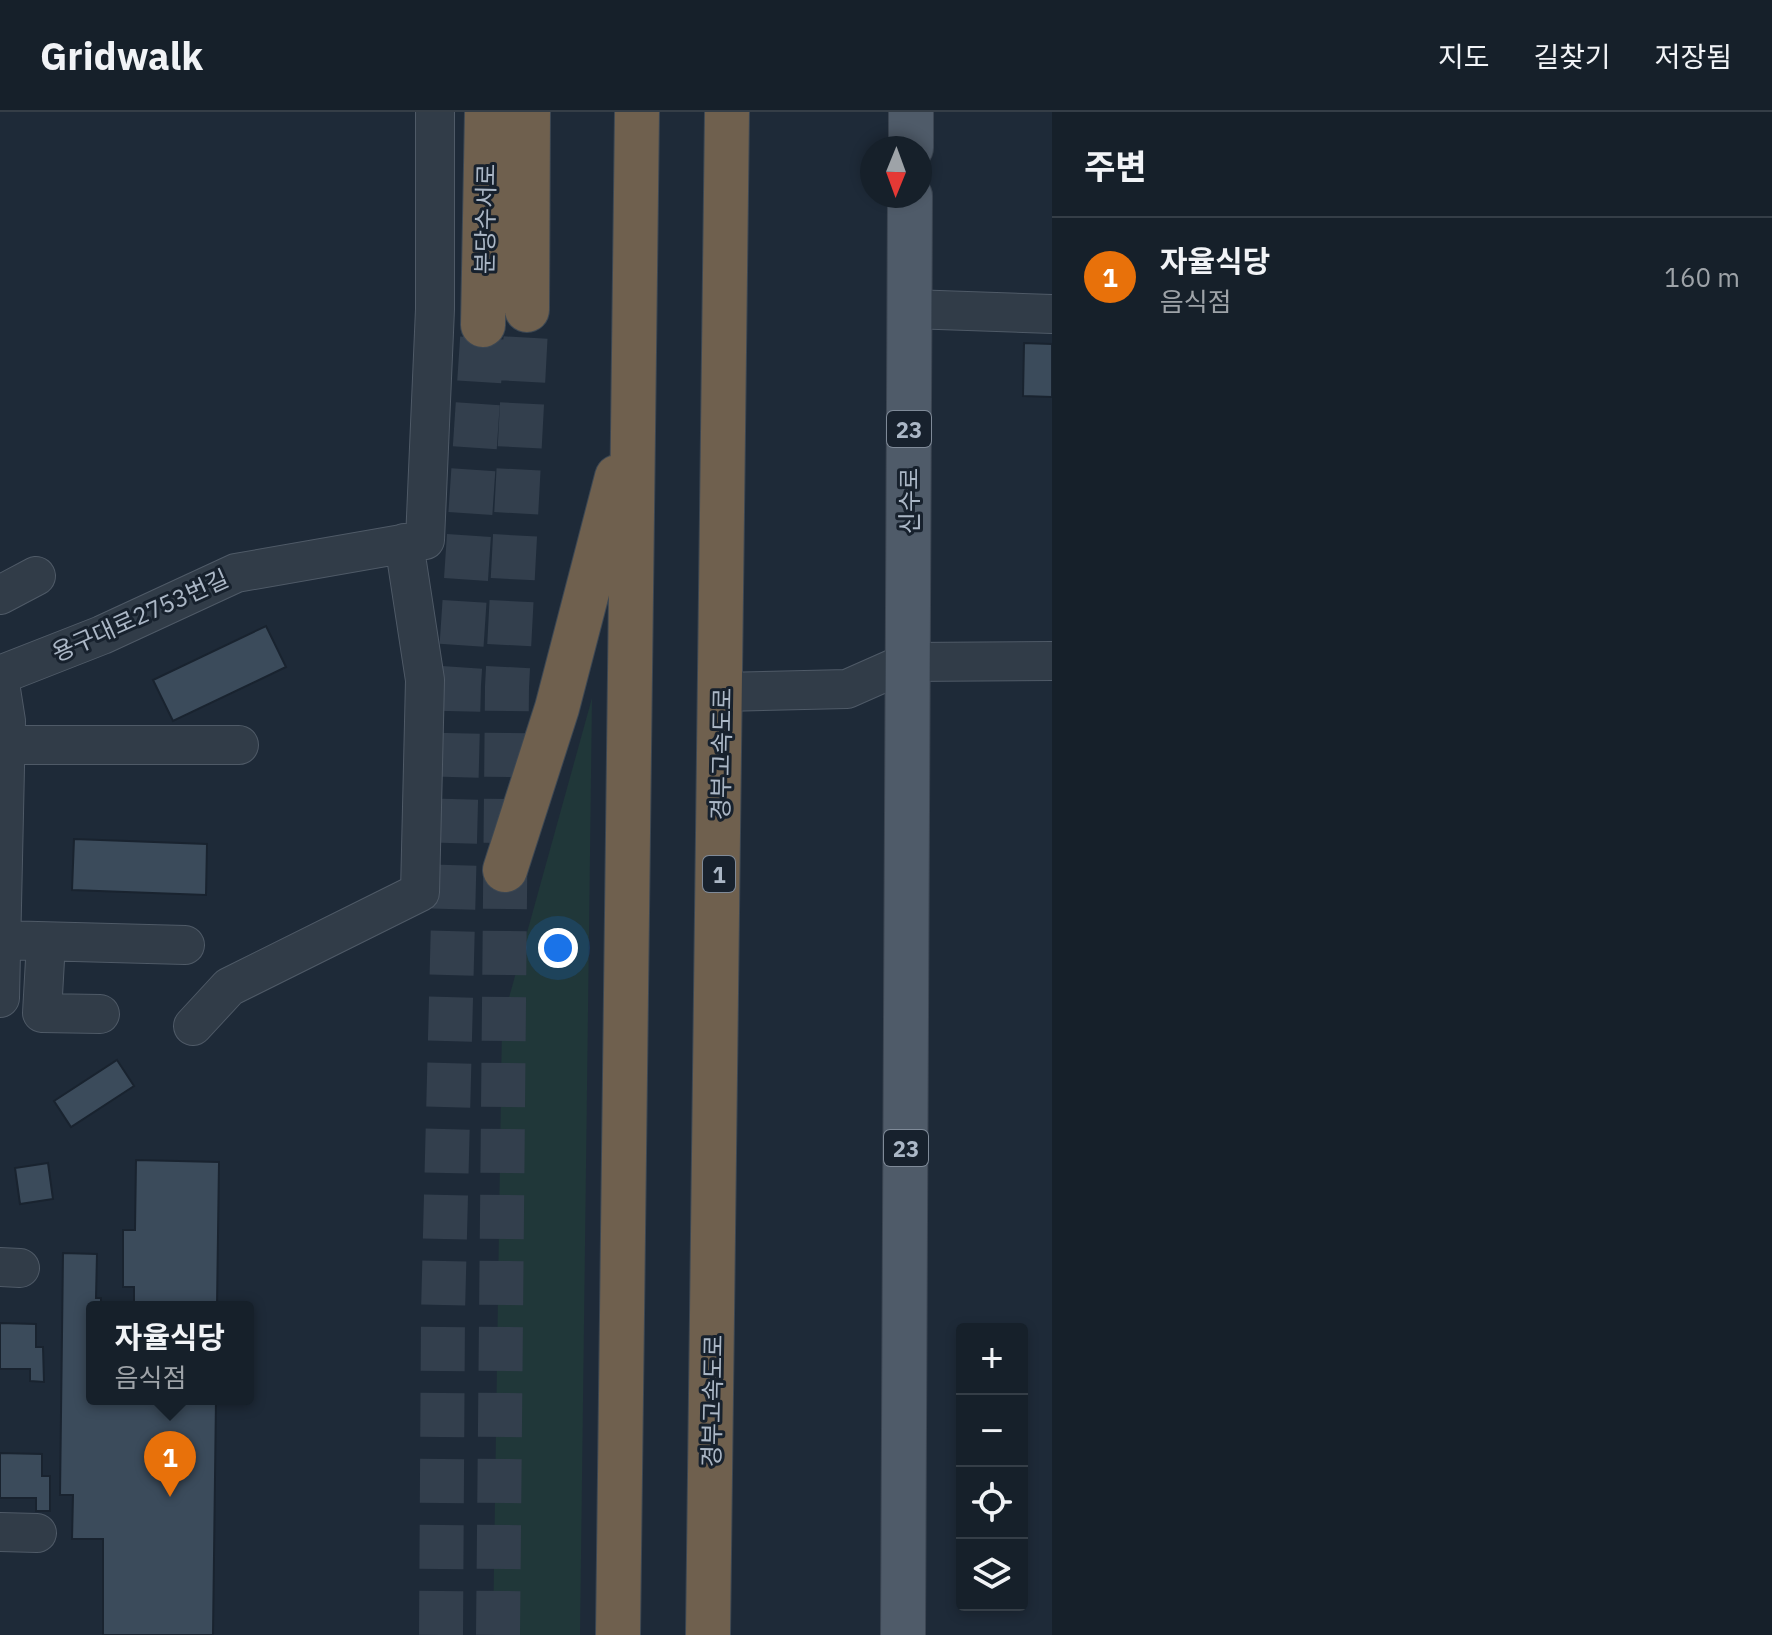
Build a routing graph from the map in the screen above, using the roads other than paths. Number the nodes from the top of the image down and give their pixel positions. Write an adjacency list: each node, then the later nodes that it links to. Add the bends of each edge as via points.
1 (435, 112): 14 (street, via 435,309)
2 (487, 112): 12 (highway, 분당수서로)
3 (528, 112): 10 (highway, 분당수서로)
4 (637, 112): 13 (highway)
5 (727, 112): 20 (highway, 경부고속도로 / 1)
6 (911, 112): 7 (main road)
7 (911, 136)
8 (910, 208): 9 (main road, 신수로 / 23)
9 (910, 309): 11 (street); 18 (main road, 신수로 / 23)
10 (527, 310)
11 (1052, 314)
12 (483, 325)
13 (634, 413): 23 (highway, via 557,708); 30 (highway)
14 (414, 542): 19 (street, 용구대로2753번길, via 236,573); 29 (street, via 425,680 420,892 229,987)
15 (36, 576): 16 (street)
16 (0, 595)
17 (1052, 661): 18 (street)
18 (908, 662): 20 (street, via 847,689); 32 (main road, 23)
19 (1, 677): 21 (street)
20 (722, 692): 31 (highway, 경부고속도로 / 1)
21 (5, 745): 22 (street); 24 (street)
22 (239, 745)
23 (505, 870)
24 (1, 940): 25 (street); 27 (street)
25 (46, 942): 26 (street); 28 (street, via 42,1013)
26 (185, 945)
27 (0, 994)
28 (100, 1014)
29 (193, 1026)
30 (618, 1635)
31 (708, 1635)
32 (903, 1635)

